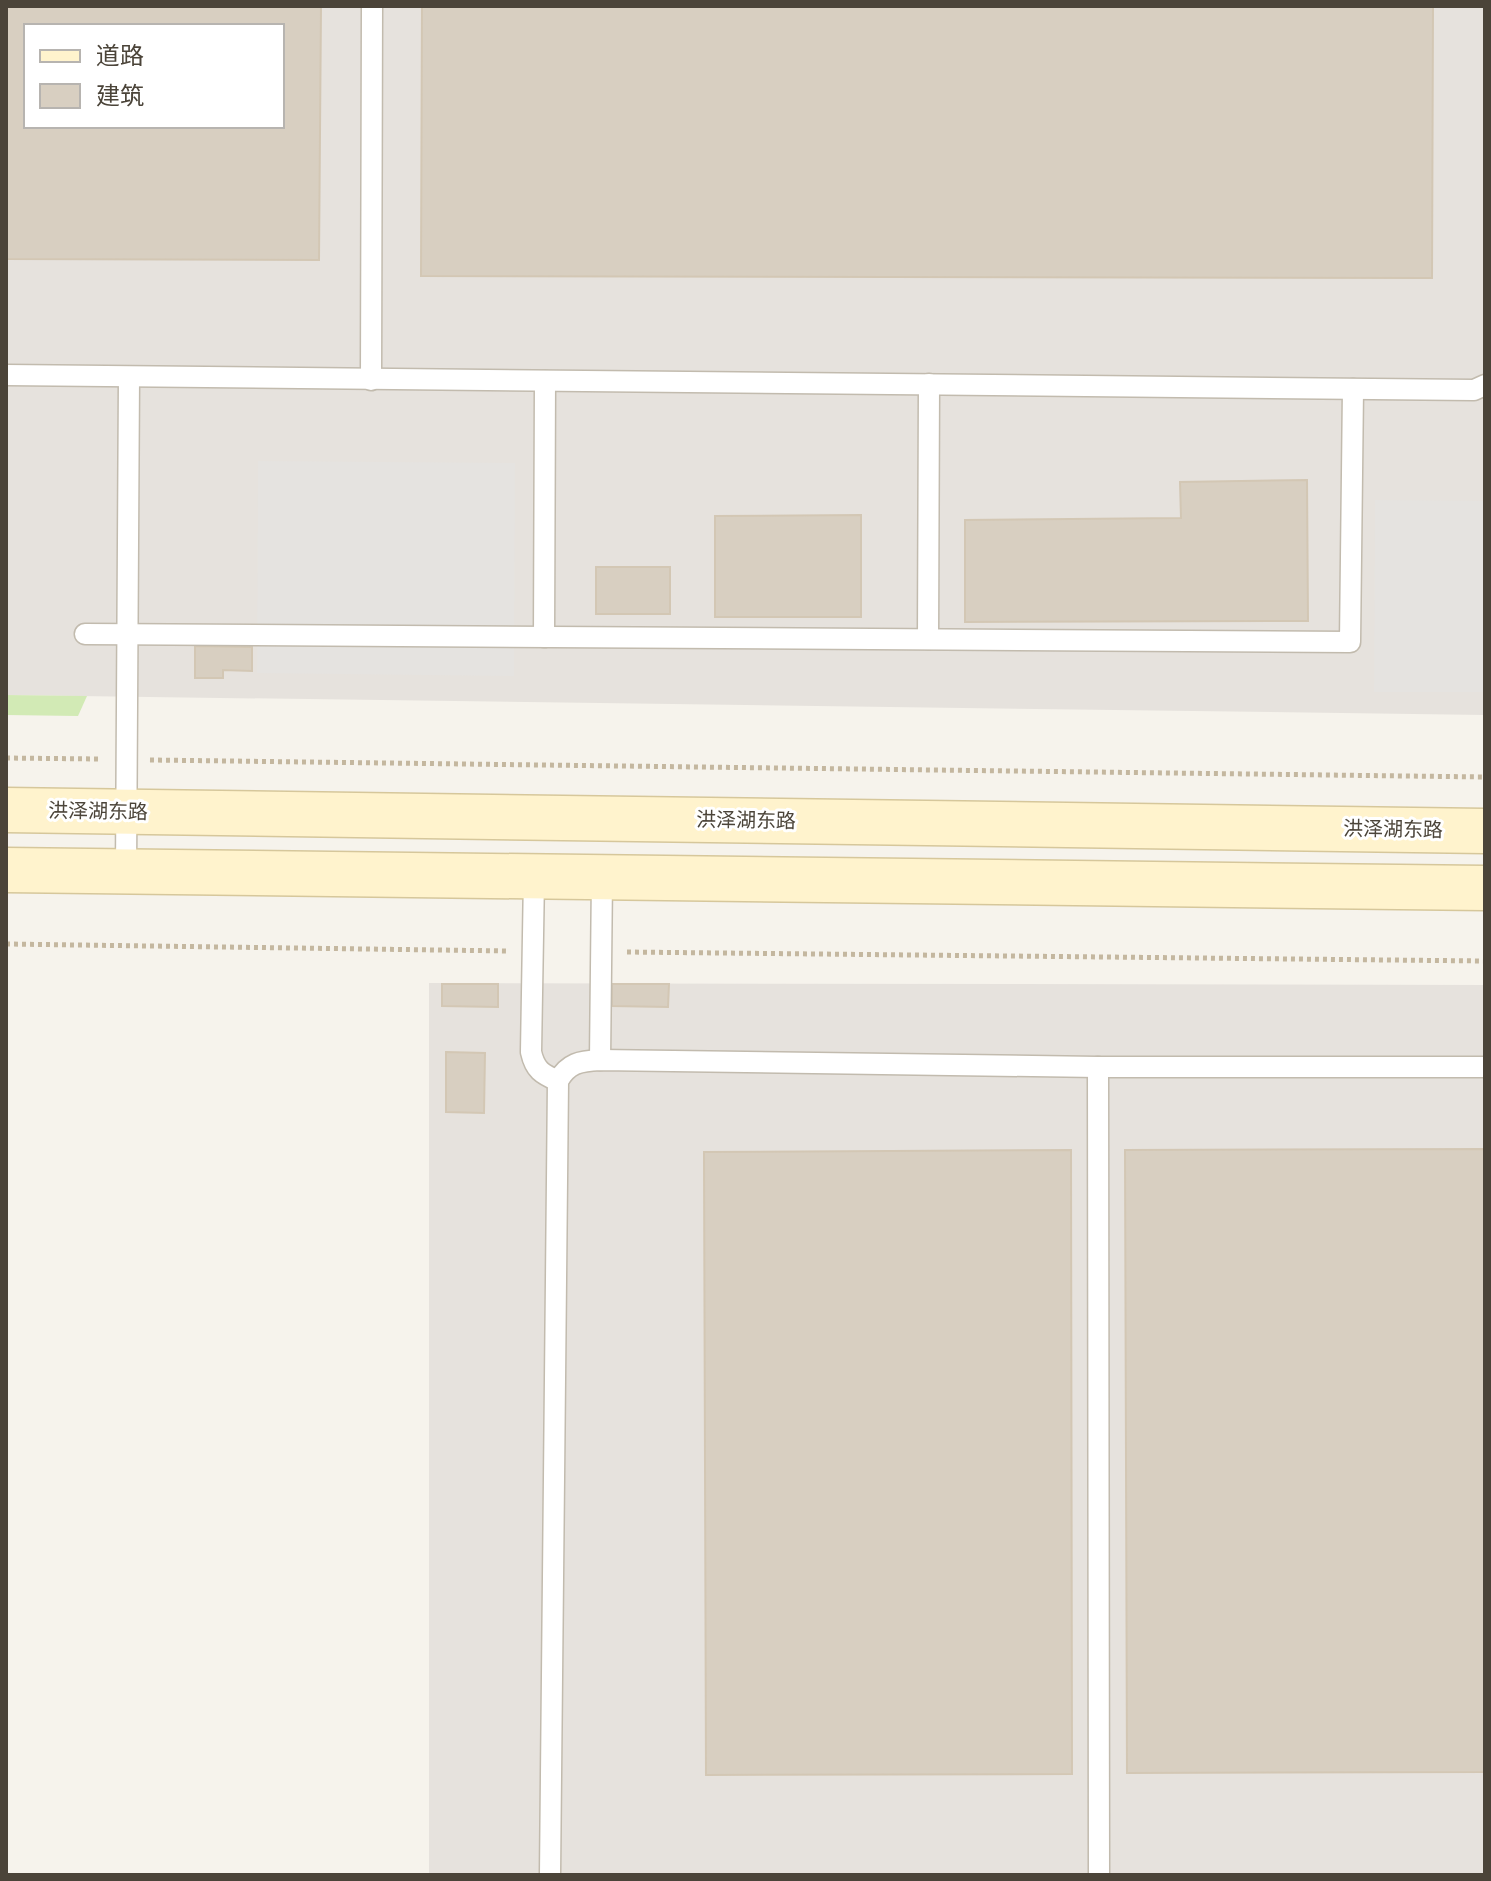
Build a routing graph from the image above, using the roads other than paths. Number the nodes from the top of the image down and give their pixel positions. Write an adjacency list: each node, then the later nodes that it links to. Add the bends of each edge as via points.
1 (372, 6): 4 (lane)
2 (6, 375): 3 (lane)
3 (129, 377): 4 (lane); 10 (lane)
4 (371, 380): 5 (lane)
5 (545, 381): 6 (lane); 11 (lane)
6 (929, 384): 8 (lane); 12 (lane)
7 (1485, 385): 8 (lane, via 1474,390)
8 (1353, 389): 12 (lane, via 1350,642)
9 (85, 634): 10 (lane)
10 (127, 634): 11 (lane); 14 (lane)
11 (544, 637): 12 (lane)
12 (928, 639)
13 (6, 810): 14 (street, 洪泽湖东路)
14 (127, 811): 15 (street, 洪泽湖东路); 17 (lane)
15 (1485, 831)
16 (6, 870): 17 (street)
17 (126, 872): 18 (street)
18 (534, 877): 19 (street); 24 (lane, via 531,1052 541,1074)
19 (602, 877): 20 (street); 21 (lane)
20 (1485, 888)
21 (600, 1060): 22 (lane); 24 (lane, via 571,1065)
22 (1098, 1067): 23 (lane); 26 (lane)
23 (1485, 1067)
24 (558, 1081): 25 (lane)
25 (550, 1875)
26 (1099, 1875)

